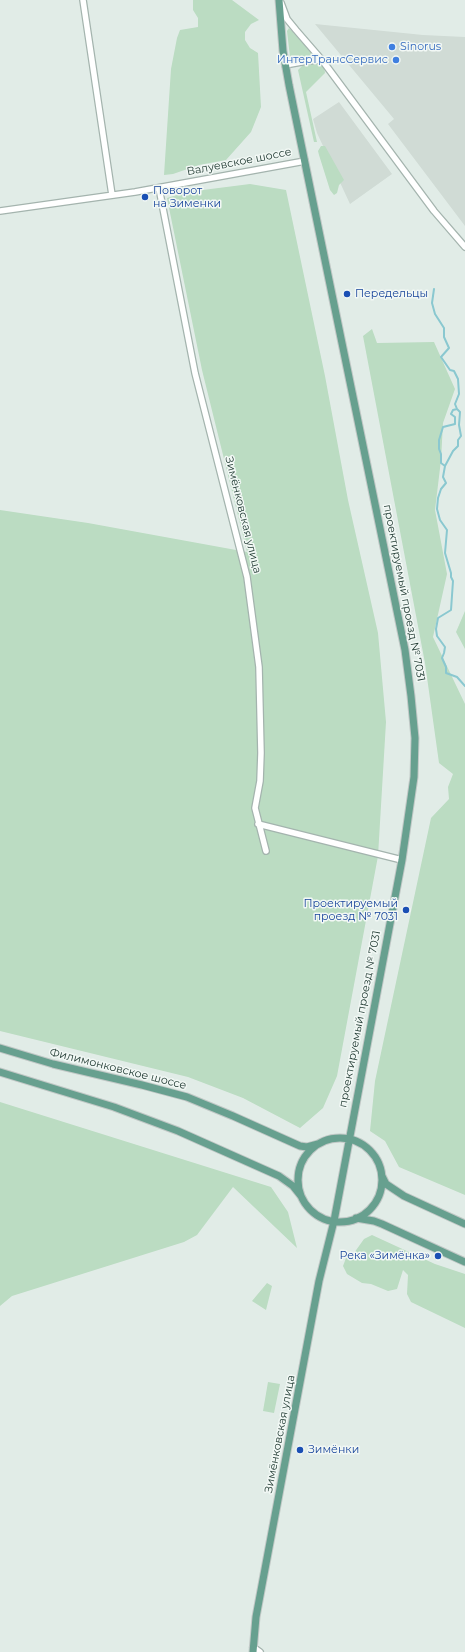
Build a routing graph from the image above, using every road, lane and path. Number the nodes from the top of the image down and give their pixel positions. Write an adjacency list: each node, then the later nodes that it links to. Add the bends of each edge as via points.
1 (83, 0): 7 (street)
2 (279, 0): 3 (street, via 287,19); 4 (main road, Валуевское шоссе)
3 (322, 60): 4 (street); 9 (street, via 434,210)
4 (286, 65): 5 (main road, Валуевское шоссе)
5 (305, 161): 6 (street, Валуевское шоссе); 12 (main road, проектируемый проезд № 7031, via 406,658 415,738 414,777)
6 (160, 188): 7 (street, Валуевское шоссе); 10 (street, Зимёнковская улица, via 195,373 247,577 259,667 261,753 260,781 255,808)
7 (112, 195): 8 (street, Валуевское шоссе)
8 (0, 211)
9 (465, 247)
10 (258, 824): 11 (street, Зимёнковская улица); 12 (street)
11 (266, 851)
12 (402, 860): 15 (main road, проектируемый проезд № 7031)
13 (0, 1048): 16 (main road, Филимонковское шоссе, via 53,1064 187,1097 300,1146)
14 (0, 1072): 18 (main road, via 114,1107 178,1131 279,1176 293,1186)
15 (349, 1139): 16 (main road, Филимонковское шоссе, via 334,1138); 17 (main road, via 373,1154); 20 (main road, проектируемый проезд № 7031)
16 (318, 1144): 18 (main road, Филимонковское шоссе, via 305,1156 300,1167 298,1178)
17 (381, 1175): 19 (main road, via 381,1187 377,1198 370,1208); 21 (main road, via 386,1184 399,1193)
18 (301, 1196): 20 (main road, via 317,1215)
19 (356, 1218): 20 (main road); 22 (main road, via 382,1224)
20 (334, 1221): 23 (main road, Зимёнковская улица, via 319,1281 256,1617)
21 (465, 1224)
22 (465, 1262)
23 (253, 1649): 24 (street)
24 (260, 1652)

